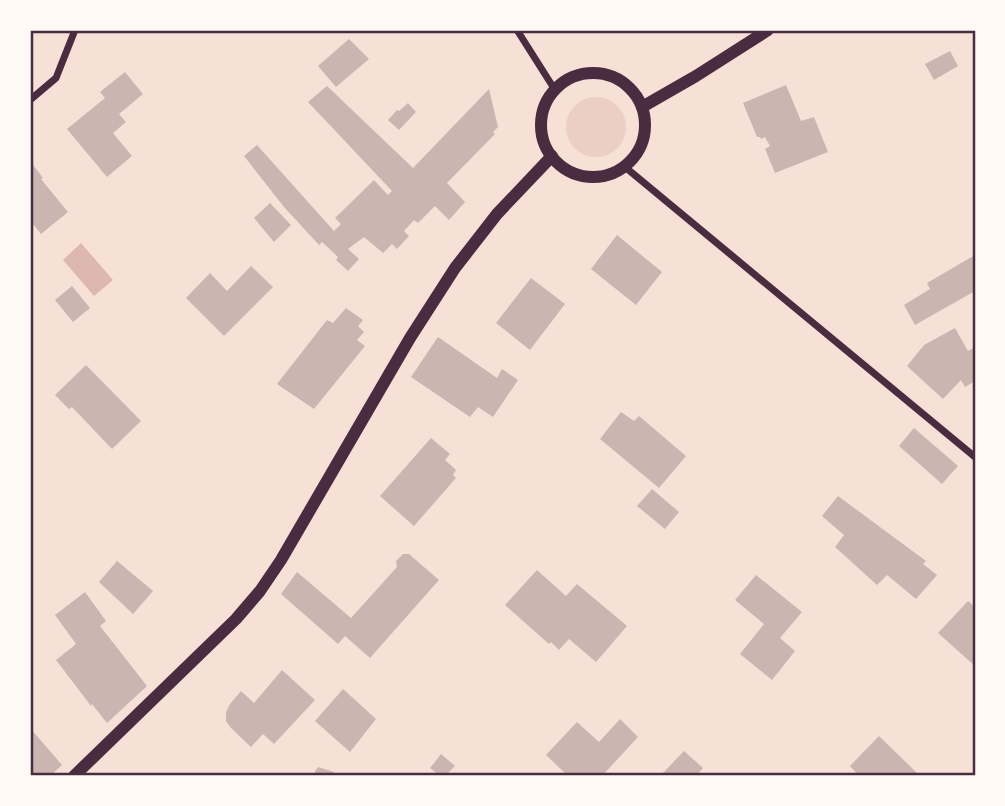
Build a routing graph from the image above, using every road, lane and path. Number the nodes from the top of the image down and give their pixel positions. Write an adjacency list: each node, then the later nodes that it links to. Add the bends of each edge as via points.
1 (75, 30): 5 (street, via 57,78)
2 (517, 30): 4 (street)
3 (768, 30): 6 (street)
4 (555, 90): 6 (street, via 569,79 603,74 620,80); 7 (street, via 541,122)
5 (30, 100)
6 (642, 107): 8 (street, via 644,140)
7 (551, 156): 8 (street, via 578,175 611,175); 10 (street, via 455,268 260,591)
8 (625, 167): 9 (street)
9 (975, 457)
10 (74, 776)

